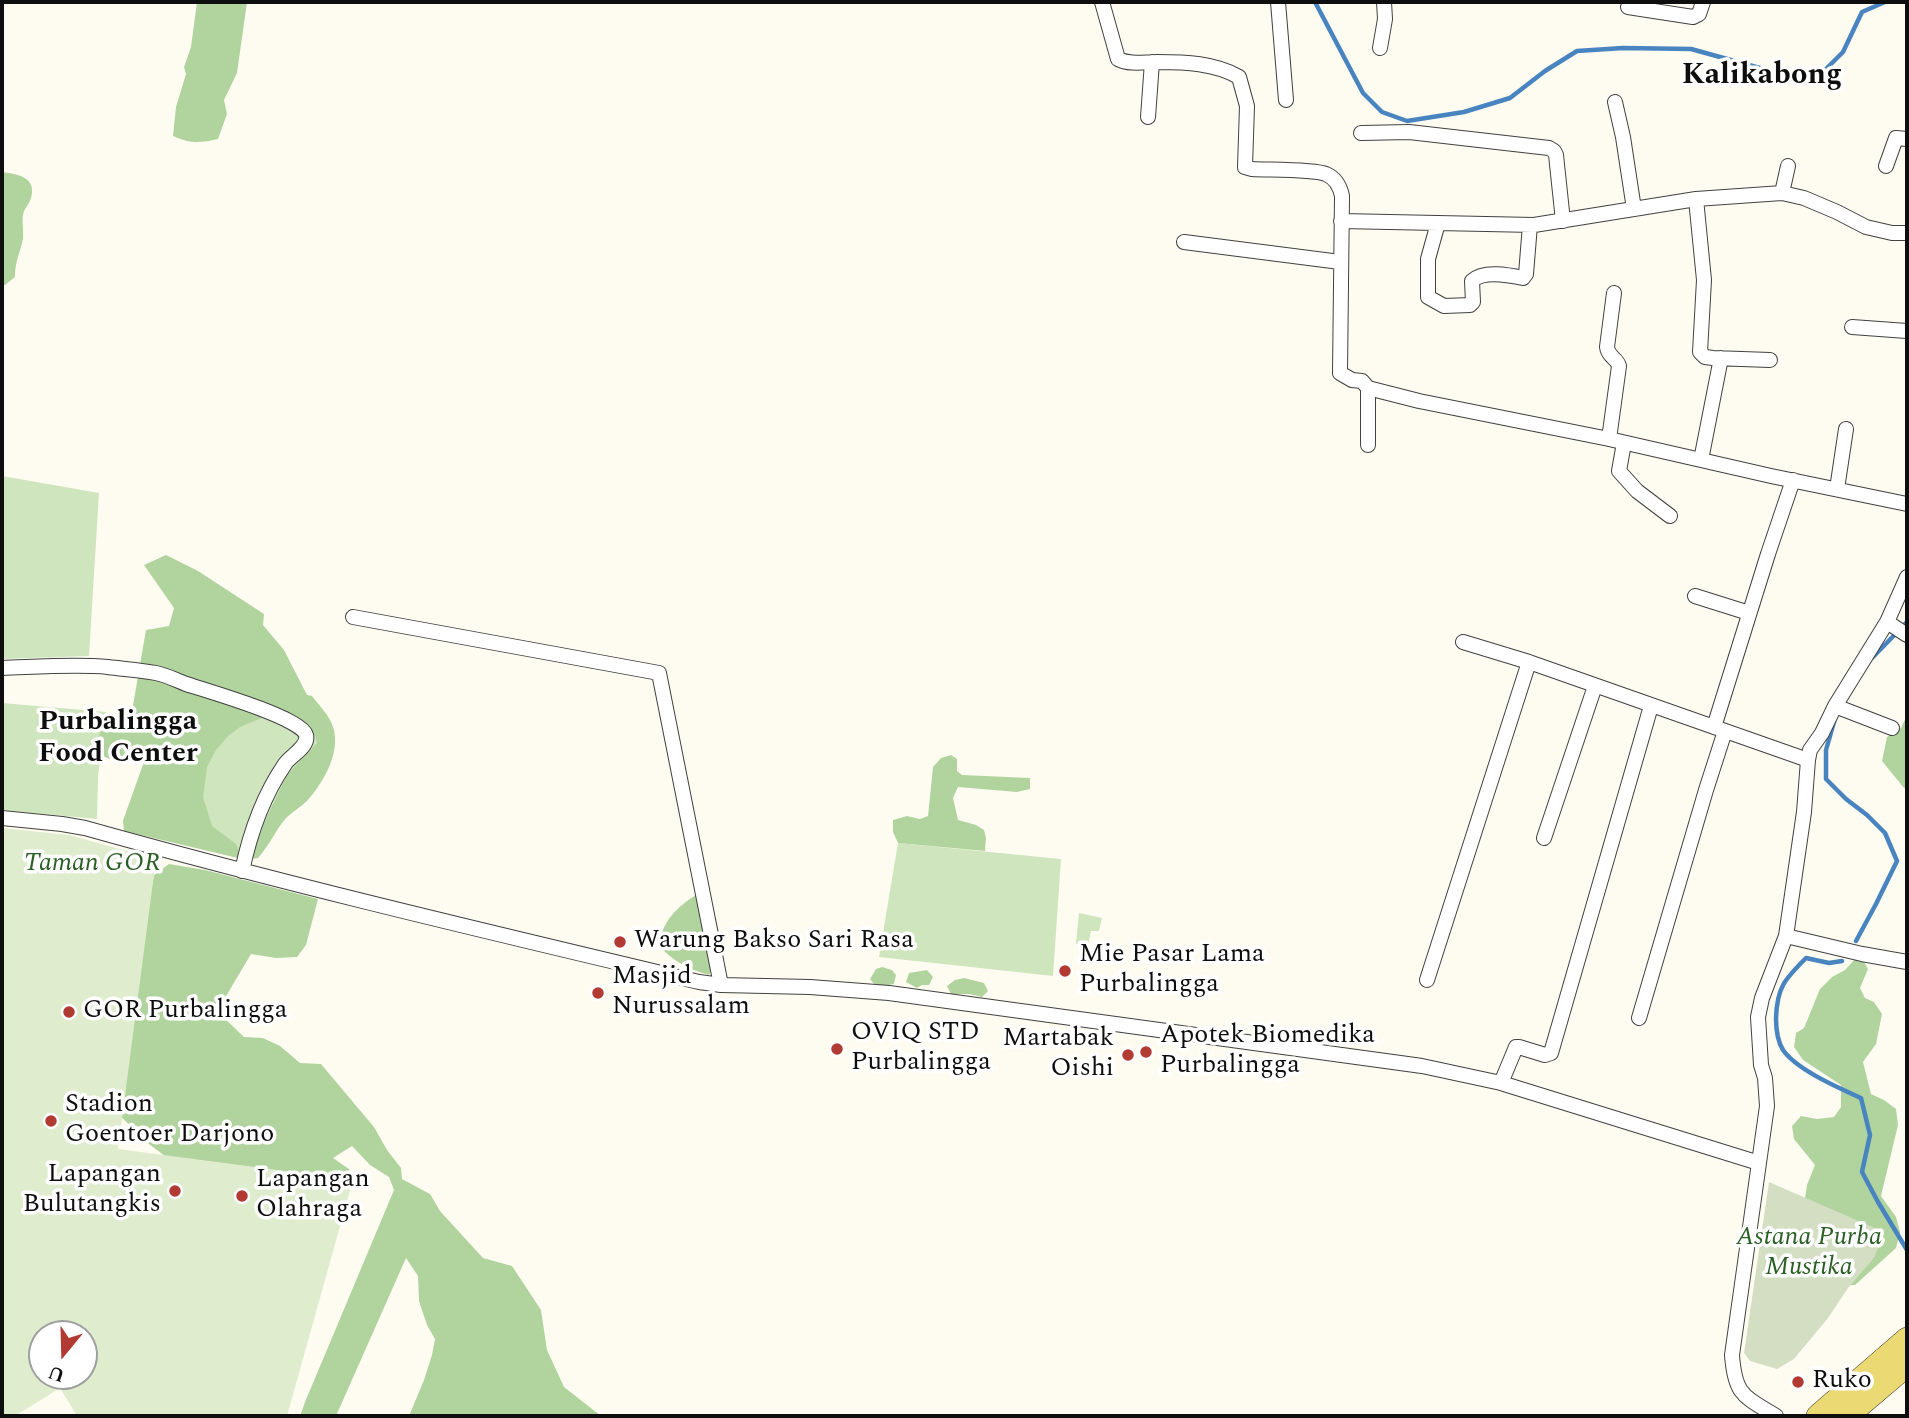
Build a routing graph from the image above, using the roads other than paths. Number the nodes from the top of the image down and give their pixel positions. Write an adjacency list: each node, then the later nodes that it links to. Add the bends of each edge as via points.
1 (1102, 2): 7 (street, via 1118,59)
2 (1278, 2): 8 (street)
3 (1384, 2): 6 (street)
4 (1703, 2): 5 (street, via 1693,17)
5 (1628, 7)
6 (1380, 48)
7 (1152, 62): 10 (street); 18 (street, via 1199,64 1239,77 1247,106 1245,167 1326,174 1340,188)
8 (1286, 100)
9 (1615, 102): 17 (street)
10 (1148, 117)
11 (1362, 133): 19 (street, via 1409,132 1549,148 1556,155)
12 (1907, 139): 14 (street, via 1896,138)
13 (1788, 166): 15 (street)
14 (1886, 166)
15 (1782, 193): 16 (street); 22 (street, via 1804,198 1866,227)
16 (1696, 199): 17 (street); 28 (street, via 1704,280 1700,352)
17 (1634, 209): 19 (street)
18 (1341, 221): 20 (street); 24 (street)
19 (1563, 221): 21 (street)
20 (1438, 223): 21 (street); 21 (street, via 1428,259 1428,297 1444,306 1470,305 1472,281 1477,277 1523,278)
21 (1530, 225)
22 (1907, 233)
23 (1184, 242): 24 (street)
24 (1340, 262): 30 (street, via 1340,373)
25 (1615, 293): 32 (street, via 1607,347 1619,366)
26 (1852, 327): 27 (street)
27 (1907, 331)
28 (1721, 359): 29 (street); 34 (street)
29 (1770, 360)
30 (1368, 388): 32 (street); 33 (street)
31 (1846, 429): 36 (street)
32 (1616, 441): 34 (street); 38 (street, via 1619,471)
33 (1368, 444)
34 (1701, 460): 35 (street)
35 (1793, 480): 36 (street); 41 (street)
36 (1837, 489): 37 (street)
37 (1907, 504)
38 (1671, 516)
39 (1907, 577): 43 (street)
40 (1695, 596): 41 (street)
41 (1749, 613): 51 (street)
42 (353, 617): 60 (street, via 659,673)
43 (1890, 624): 44 (street); 50 (street)
44 (1907, 635)
45 (1463, 642): 46 (street)
46 (1529, 662): 48 (street); 59 (street)
47 (2, 668): 56 (street, via 105,667 156,673 281,716 300,727 306,741 288,759 259,812)
48 (1595, 686): 49 (street); 55 (street)
49 (1651, 706): 51 (street); 62 (street, via 1551,1053 1516,1047)
50 (1840, 708): 52 (street); 53 (street, via 1810,750)
51 (1720, 729): 53 (street); 61 (street)
52 (1892, 729)
53 (1808, 760): 57 (street)
54 (2, 818): 56 (street, via 85,828)
55 (1544, 838)
56 (242, 871): 60 (street)
57 (1786, 936): 58 (street); 63 (street, via 1758,1017 1767,1105)
58 (1907, 962)
59 (1427, 980)
60 (721, 985): 62 (street, via 889,993 1422,1066)
61 (1639, 1018)
62 (1501, 1083): 63 (street)
63 (1759, 1163): 67 (street, via 1733,1374 1743,1395)
64 (1907, 1339): 68 (main road)
65 (1907, 1365): 66 (main road)
66 (1854, 1414)
67 (1776, 1416)
68 (1818, 1416)

